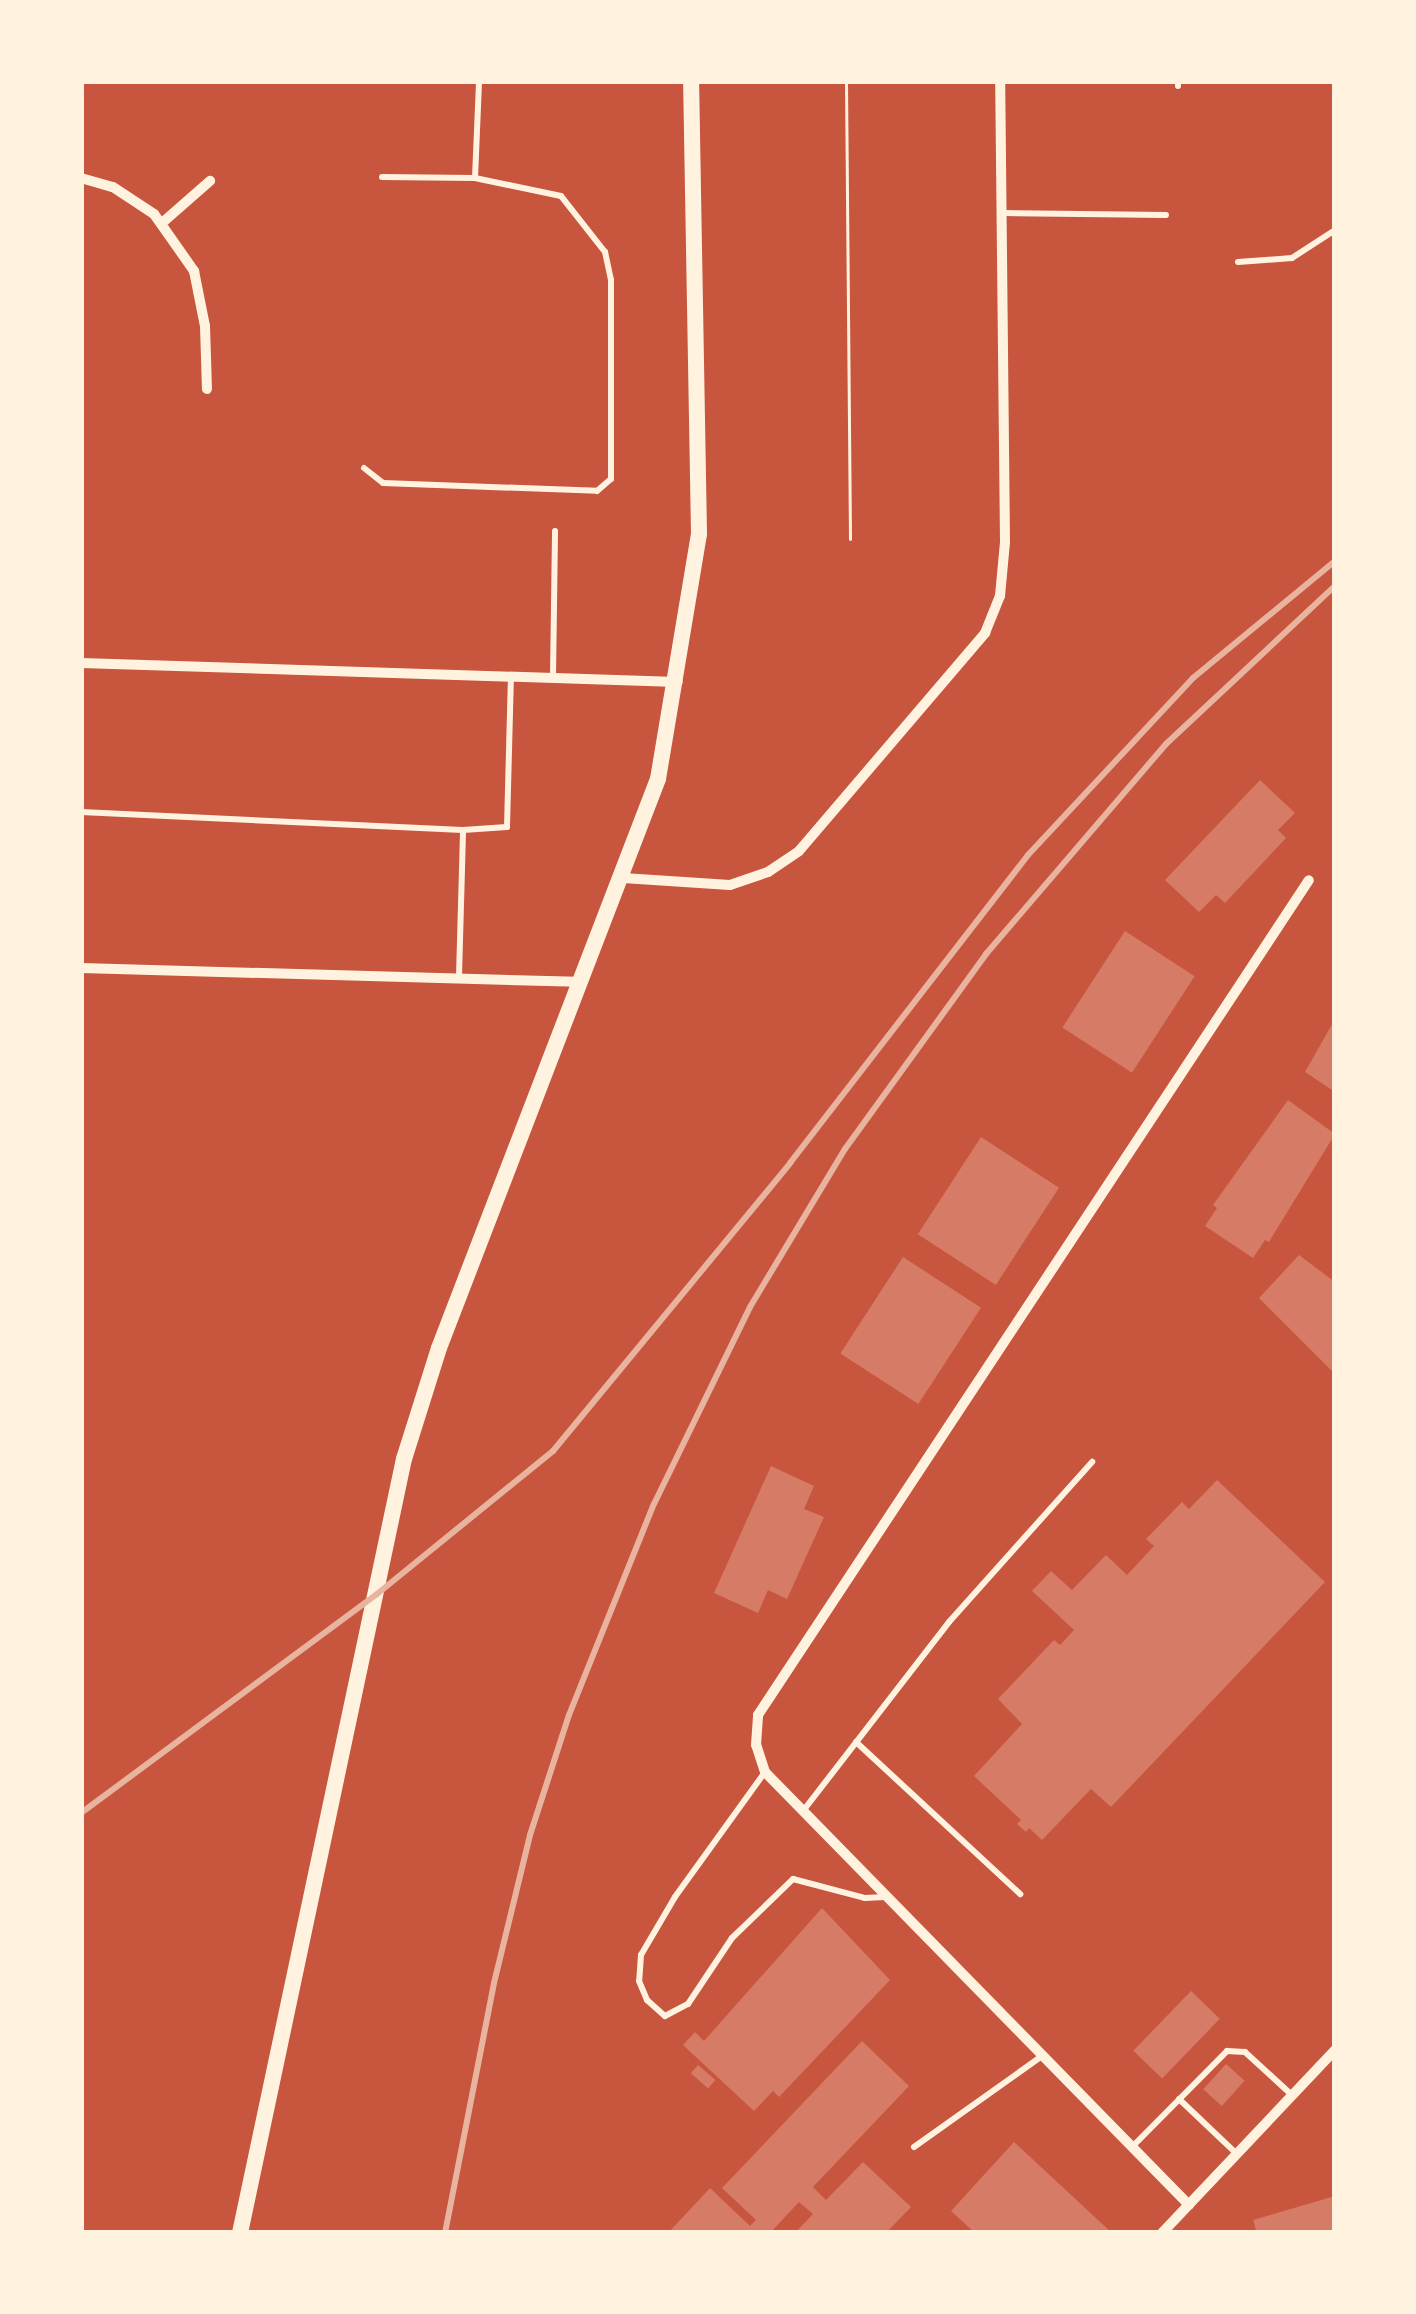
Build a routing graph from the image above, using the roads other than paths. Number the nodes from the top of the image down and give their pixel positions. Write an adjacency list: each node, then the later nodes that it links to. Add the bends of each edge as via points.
1 (479, 81): 6 (lane)
2 (691, 81): 19 (main road, via 699,534)
3 (1000, 81): 8 (street)
4 (382, 177): 6 (lane)
5 (81, 178): 10 (street, via 124,193)
6 (475, 178): 14 (lane, via 561,196 605,252 610,479 597,491 383,483)
7 (210, 182): 10 (street)
8 (1000, 213): 9 (lane); 22 (street, via 1005,542 1000,596 985,633 799,851 768,872 730,885)
9 (1166, 215)
10 (162, 223): 13 (street, via 194,271)
11 (1335, 230): 12 (lane, via 1292,258)
12 (1238, 262)
13 (207, 389)
14 (364, 468)
15 (555, 531): 18 (lane)
16 (81, 664): 17 (street)
17 (511, 676): 18 (street); 21 (lane, via 507,827)
18 (553, 677): 19 (street)
19 (678, 682): 22 (main road, via 658,779)
20 (81, 812): 21 (lane)
21 (463, 830): 25 (lane)
22 (623, 878): 26 (main road)
23 (1309, 880): 29 (street, via 758,1715)
24 (81, 968): 25 (street)
25 (459, 981): 26 (street)
26 (577, 982): 41 (main road, via 404,1460)
27 (1091, 1462): 28 (lane)
28 (856, 1742): 30 (lane); 31 (lane)
29 (765, 1772): 30 (street); 32 (lane, via 641,1954 646,2000 665,2016 688,2004 733,1938 793,1879)
30 (803, 1811): 32 (street)
31 (1020, 1894)
32 (886, 1897): 34 (street)
33 (1335, 2050): 35 (street)
34 (1042, 2056): 37 (lane); 38 (street)
35 (1292, 2096): 36 (lane, via 1235,2049); 39 (street)
36 (1179, 2099): 38 (lane); 39 (lane)
37 (914, 2147)
38 (1132, 2147): 40 (street)
39 (1237, 2154): 40 (street)
40 (1189, 2205): 42 (street)
41 (240, 2233)
42 (1162, 2233)

